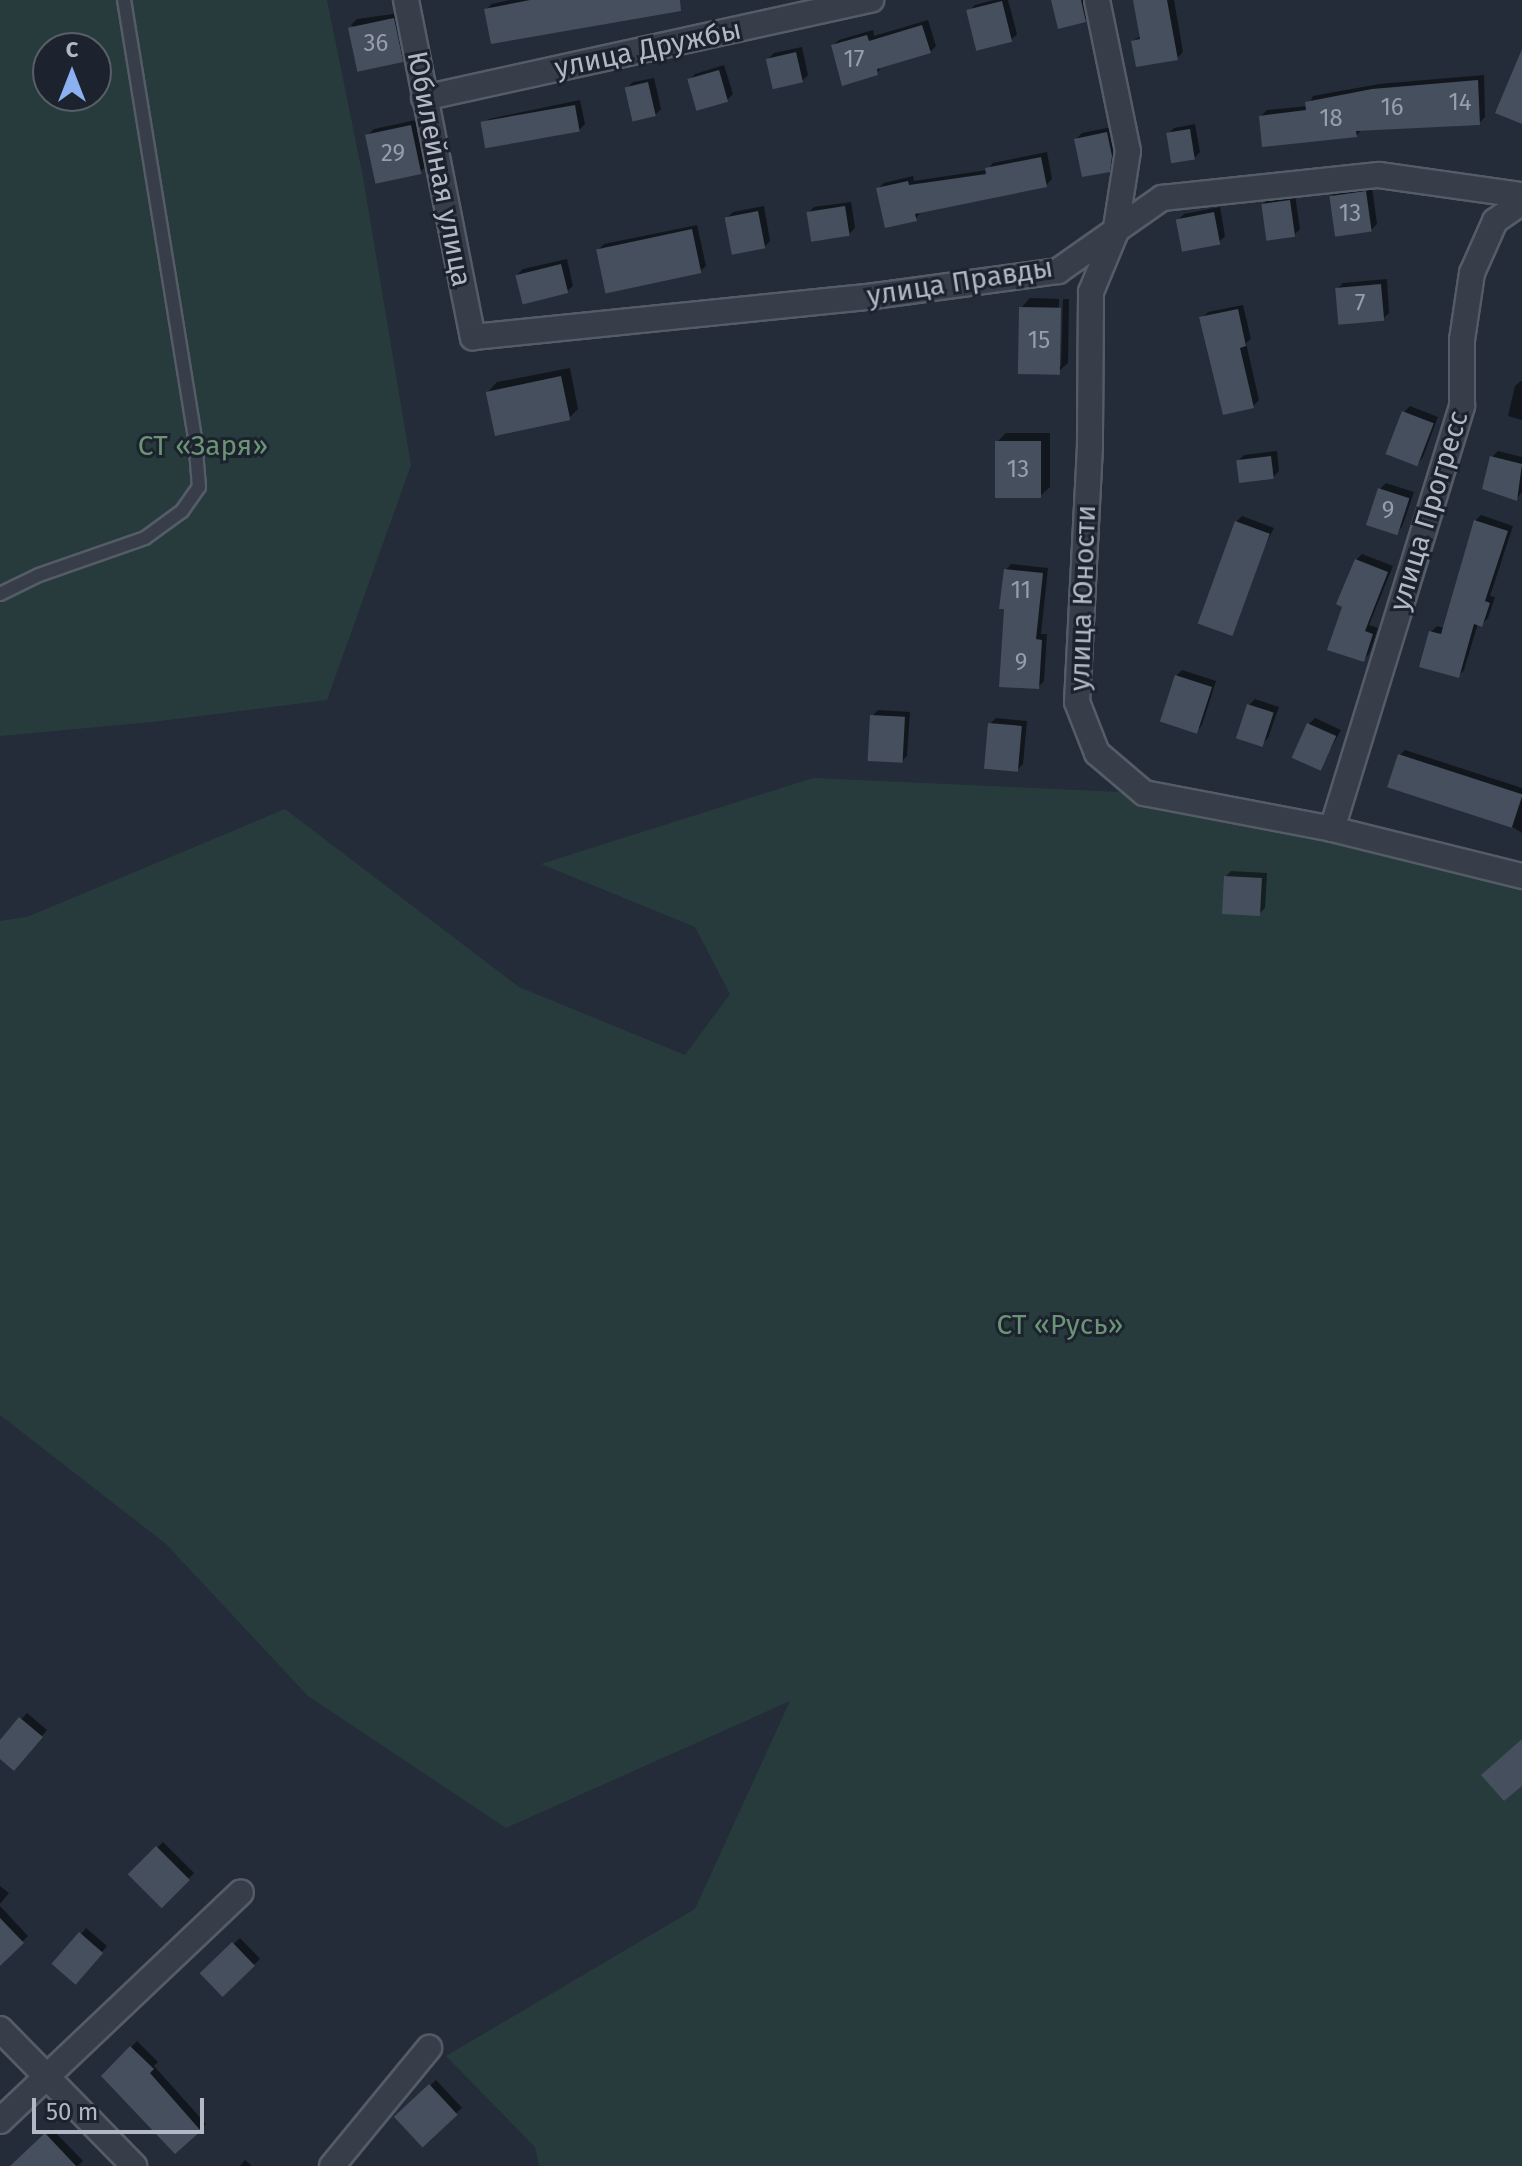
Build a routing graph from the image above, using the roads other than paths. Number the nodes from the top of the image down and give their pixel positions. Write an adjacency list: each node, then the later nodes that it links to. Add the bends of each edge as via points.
1 (124, 0): 10 (lane, via 199,487 182,511 145,538)
2 (406, 0): 5 (street, Юбилейная улица)
3 (871, 0): 5 (street, улица Дружбы)
4 (1097, 0): 8 (street, улица Юности, via 1128,151)
5 (424, 98): 9 (street, Юбилейная улица)
6 (1522, 195): 8 (street, улица Правды, via 1379,175 1162,198)
7 (1522, 202): 11 (street, улица Прогресс, via 1495,221 1472,273 1462,340 1462,406)
8 (1115, 234): 9 (street, улица Правды, via 1058,271 874,296); 11 (street, улица Юности, via 1091,292 1090,446 1077,702 1097,753 1144,793)
9 (473, 337)
10 (0, 594)
11 (1332, 829): 12 (street, улица Юности)
12 (1522, 876)
13 (241, 1892): 16 (street)
14 (0, 2029): 16 (street)
15 (429, 2048): 19 (street)
16 (47, 2078): 17 (street); 18 (street)
17 (0, 2121)
18 (134, 2166)
19 (332, 2166)

